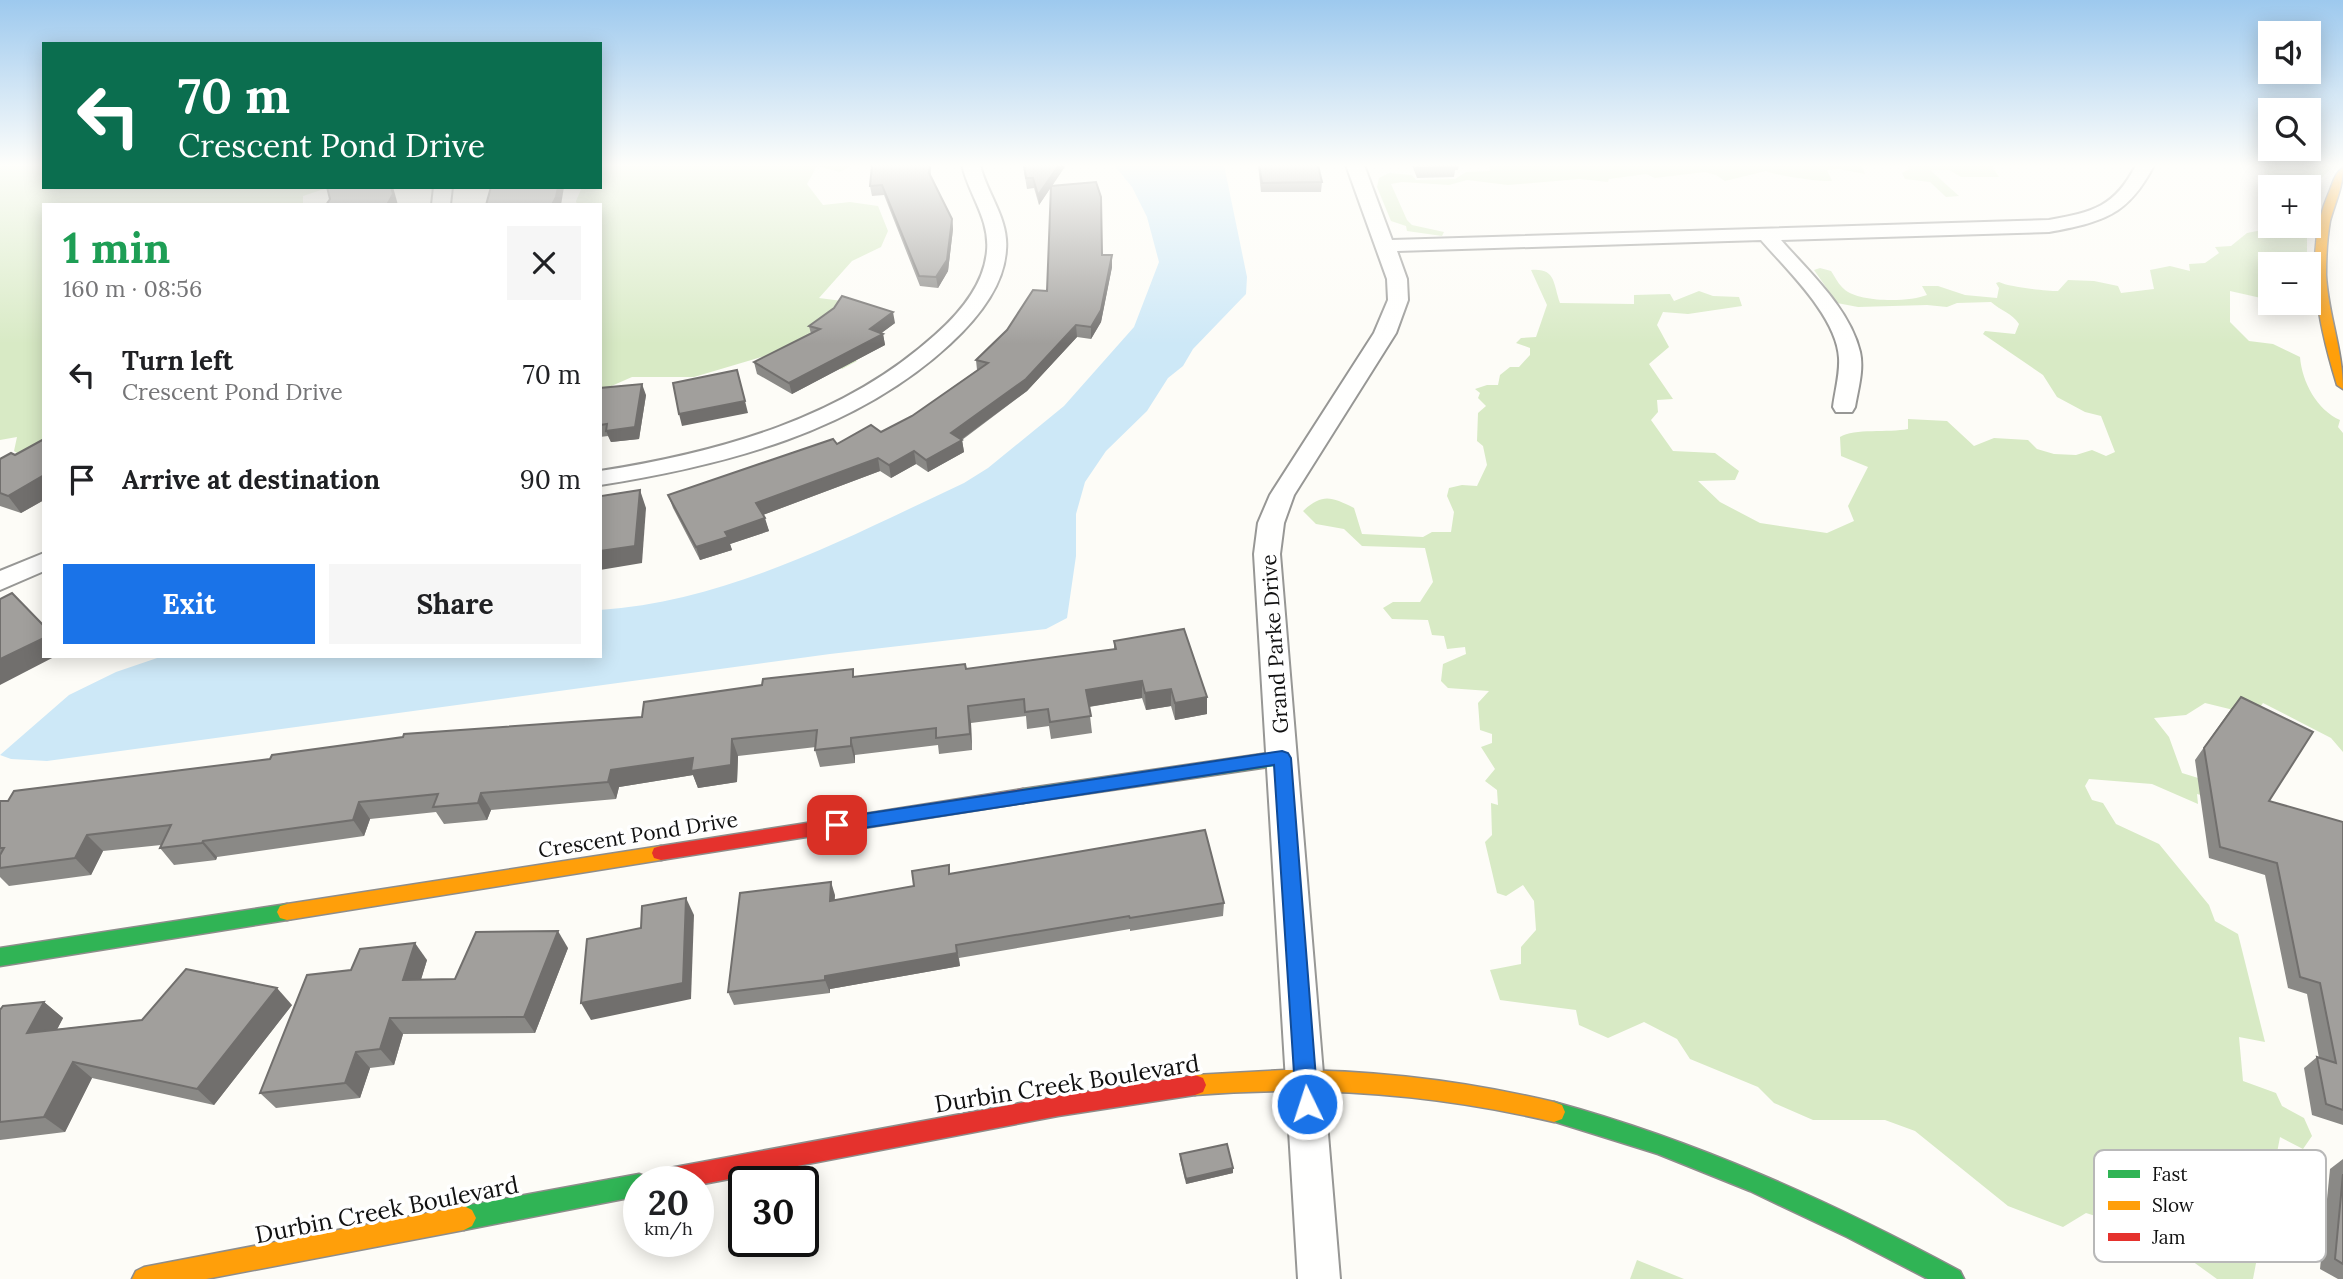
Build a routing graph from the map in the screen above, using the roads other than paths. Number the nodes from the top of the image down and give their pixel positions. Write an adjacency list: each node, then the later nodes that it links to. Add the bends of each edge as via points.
1 (996, 225): 9 (street, via 998,251 983,292 967,315 941,343 885,383 795,428 685,462)
2 (1377, 225): 6 (street, Grand Parke Drive)
3 (2055, 225): 5 (street)
4 (2324, 225): 7 (street, via 2319,264 2329,337)
5 (1767, 235): 6 (street); 8 (street, via 1836,320 1845,338 1850,354)
6 (1385, 246): 12 (street, Grand Parke Drive, via 1397,279 1398,300 1391,320 1282,495 1271,523 1267,554)
7 (2343, 385)
8 (1844, 407)
9 (602, 478)
10 (42, 562): 11 (street)
11 (0, 581)
12 (1282, 758): 13 (street, Crescent Pond Drive); 14 (street, Grand Parke Drive)
13 (0, 957)
14 (1305, 1078): 15 (street, Durbin Creek Boulevard, via 1193,1084 1107,1096); 18 (street, Grand Parke Drive); 19 (street, Durbin Creek Boulevard, via 1430,1087 1535,1105 1641,1135 1748,1174 1863,1229)
15 (714, 1171)
16 (623, 1188): 17 (street, Durbin Creek Boulevard)
17 (144, 1279)
18 (1320, 1279)
19 (1952, 1279)

